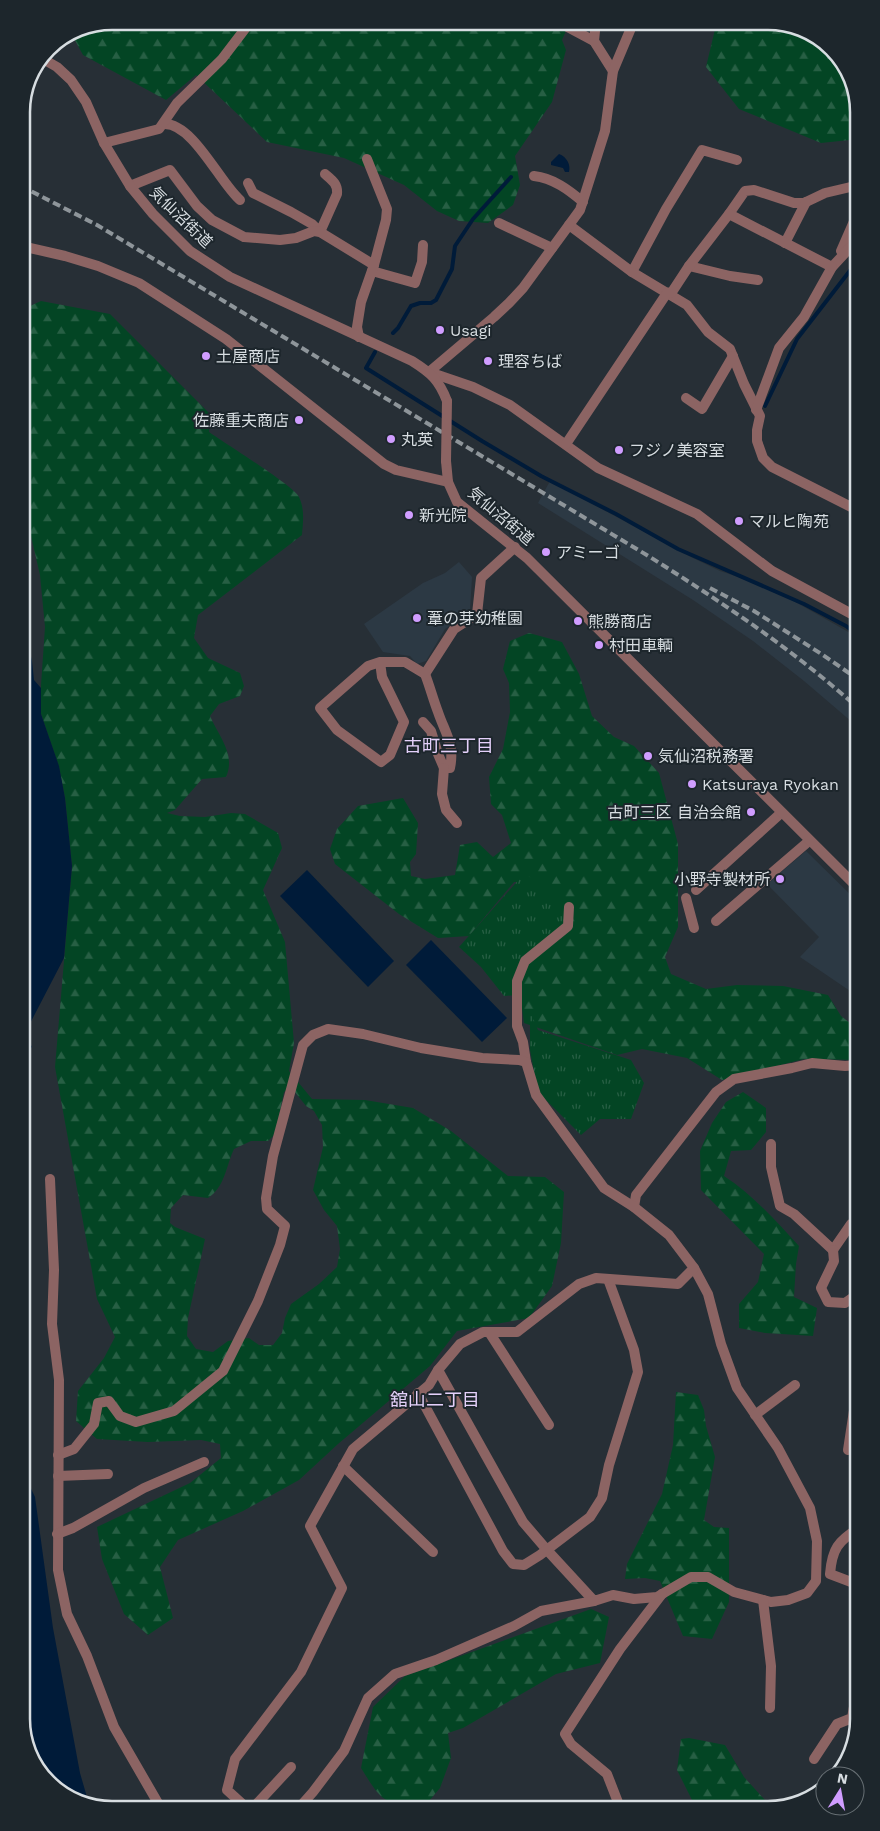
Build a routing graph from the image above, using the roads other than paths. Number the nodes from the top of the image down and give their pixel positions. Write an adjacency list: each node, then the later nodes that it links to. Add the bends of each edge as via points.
1 (244, 30): 8 (street, via 222,59 177,103)
2 (573, 30): 5 (street)
3 (595, 30): 5 (street)
4 (630, 30): 7 (street)
5 (594, 42): 7 (street)
6 (47, 62): 9 (street, 気仙沼街道, via 71,80 86,102)
7 (613, 71): 18 (street, via 605,132)
8 (164, 124): 9 (street, via 148,133); 17 (street, via 170,123 189,136)
9 (104, 143): 15 (street, 気仙沼街道)
10 (367, 159): 32 (street, via 387,208)
11 (737, 160): 33 (street, via 702,150)
12 (325, 174): 24 (street, via 337,185 338,194)
13 (534, 176): 18 (street, via 570,190)
14 (248, 183): 24 (street, via 253,193 292,212)
15 (130, 186): 24 (street, via 170,170 212,220 244,238 288,239); 36 (street, 気仙沼街道, via 152,214 190,251 230,277)
16 (850, 187): 19 (street)
17 (240, 200)
18 (583, 202): 22 (street)
19 (806, 202): 20 (street, via 794,203 754,190 745,191); 25 (street)
20 (729, 214): 25 (street); 31 (street)
21 (499, 223): 29 (street)
22 (569, 225): 29 (street); 33 (street)
23 (850, 230): 30 (street)
24 (320, 232): 32 (street)
25 (785, 243): 30 (street)
26 (423, 245): 32 (street, via 422,262 415,283)
27 (850, 247): 30 (street)
28 (30, 248): 42 (street, via 90,263 139,283 226,339 384,464 396,470)
29 (552, 248): 38 (street, via 522,288 494,317)
30 (835, 263): 40 (street, via 804,317 779,348)
31 (689, 266): 34 (street); 35 (street, via 672,292)
32 (373, 268): 36 (street, via 361,302)
33 (632, 272): 35 (street)
34 (758, 280)
35 (667, 293): 37 (street, via 687,305); 41 (street)
36 (359, 337): 38 (street, 気仙沼街道)
37 (733, 356): 39 (street, via 702,409); 40 (street)
38 (430, 372): 41 (street, via 510,404); 42 (street, 気仙沼街道, bridge, via 442,387 447,401)
39 (686, 398)
40 (756, 410): 43 (street, via 760,416 757,441 767,463)
41 (566, 444): 45 (street, via 598,468 696,514 772,571)
42 (448, 482): 44 (street, 気仙沼街道, via 457,502)
43 (850, 506)
44 (514, 547): 47 (street, via 481,578 477,614 454,629); 50 (street, 気仙沼街道)
45 (850, 613)
46 (380, 662): 46 (street, via 368,666 320,708 337,730 381,762 390,755 404,722 382,676); 47 (street, via 404,662)
47 (425, 674): 49 (street, via 449,737 452,757 450,768)
48 (423, 722): 49 (street, via 431,731)
49 (444, 768): 51 (street, via 442,794 446,810)
50 (781, 813): 52 (street, 気仙沼街道); 54 (street)
51 (457, 824)
52 (809, 841): 53 (street, 気仙沼街道); 57 (street)
53 (850, 880)
54 (696, 890)
55 (686, 898): 58 (street)
56 (569, 907): 59 (street, via 568,926 525,961 517,981 518,1026)
57 (716, 920)
58 (694, 928)
59 (526, 1062): 63 (street, via 536,1095 604,1188); 77 (street, via 438,1051 328,1029 312,1035 303,1045 288,1096 266,1198 267,1209 285,1226 280,1245 258,1300 223,1371 174,1412 136,1422 120,1416 109,1401 98,1403 94,1424 74,1449)
60 (850, 1066): 63 (street, via 812,1063 734,1079 716,1092 636,1195)
61 (771, 1144): 65 (street, via 771,1167 780,1206 794,1214)
62 (50, 1179): 77 (street, via 54,1270 52,1324 59,1380)
63 (634, 1207): 66 (street, via 669,1235)
64 (850, 1225): 65 (street)
65 (833, 1250): 68 (street, via 834,1261 820,1288 828,1302 845,1303)
66 (694, 1268): 67 (street, via 678,1284); 73 (street, via 708,1294 737,1388)
67 (608, 1279): 69 (street, via 596,1278 579,1284 517,1332); 84 (street, via 634,1350 638,1372 608,1465 602,1498 590,1517)
68 (850, 1299)
69 (489, 1332): 70 (street, via 460,1344); 74 (street)
70 (438, 1370): 72 (street, via 429,1385); 84 (street, via 523,1522)
71 (796, 1386): 73 (street)
72 (418, 1394): 79 (street, via 353,1449); 84 (street, via 513,1564 524,1565)
73 (755, 1415): 86 (street, via 778,1448 810,1508 817,1542)
74 (549, 1425)
75 (850, 1437): 76 (street)
76 (848, 1450)
77 (58, 1455): 81 (street)
78 (204, 1462): 83 (street, via 144,1488 74,1528)
79 (343, 1466): 85 (street); 97 (street, via 310,1526 342,1588 301,1672 236,1759 227,1790)
80 (108, 1474): 81 (street)
81 (58, 1476): 83 (street)
82 (850, 1533): 87 (street, via 834,1552)
83 (57, 1534): 96 (street, via 58,1570 67,1614 114,1727)
84 (547, 1550): 91 (street)
85 (433, 1552)
86 (816, 1573): 87 (street); 90 (street, via 816,1582 807,1593 788,1600)
87 (830, 1574): 88 (street)
88 (850, 1582)
89 (662, 1594): 90 (street, via 691,1577 708,1577 734,1592); 91 (street, via 634,1598 613,1595); 100 (street, via 620,1649 565,1734 571,1744 607,1774)
90 (763, 1600): 92 (street, via 771,1666)
91 (594, 1601): 99 (street, via 541,1611 436,1660 394,1674 368,1698 344,1750)
92 (770, 1708)
93 (850, 1719): 94 (street, via 837,1724)
94 (814, 1760)
95 (291, 1767): 98 (street)
96 (157, 1801)
97 (240, 1801)
98 (259, 1801)
99 (305, 1801)
100 (618, 1801)

